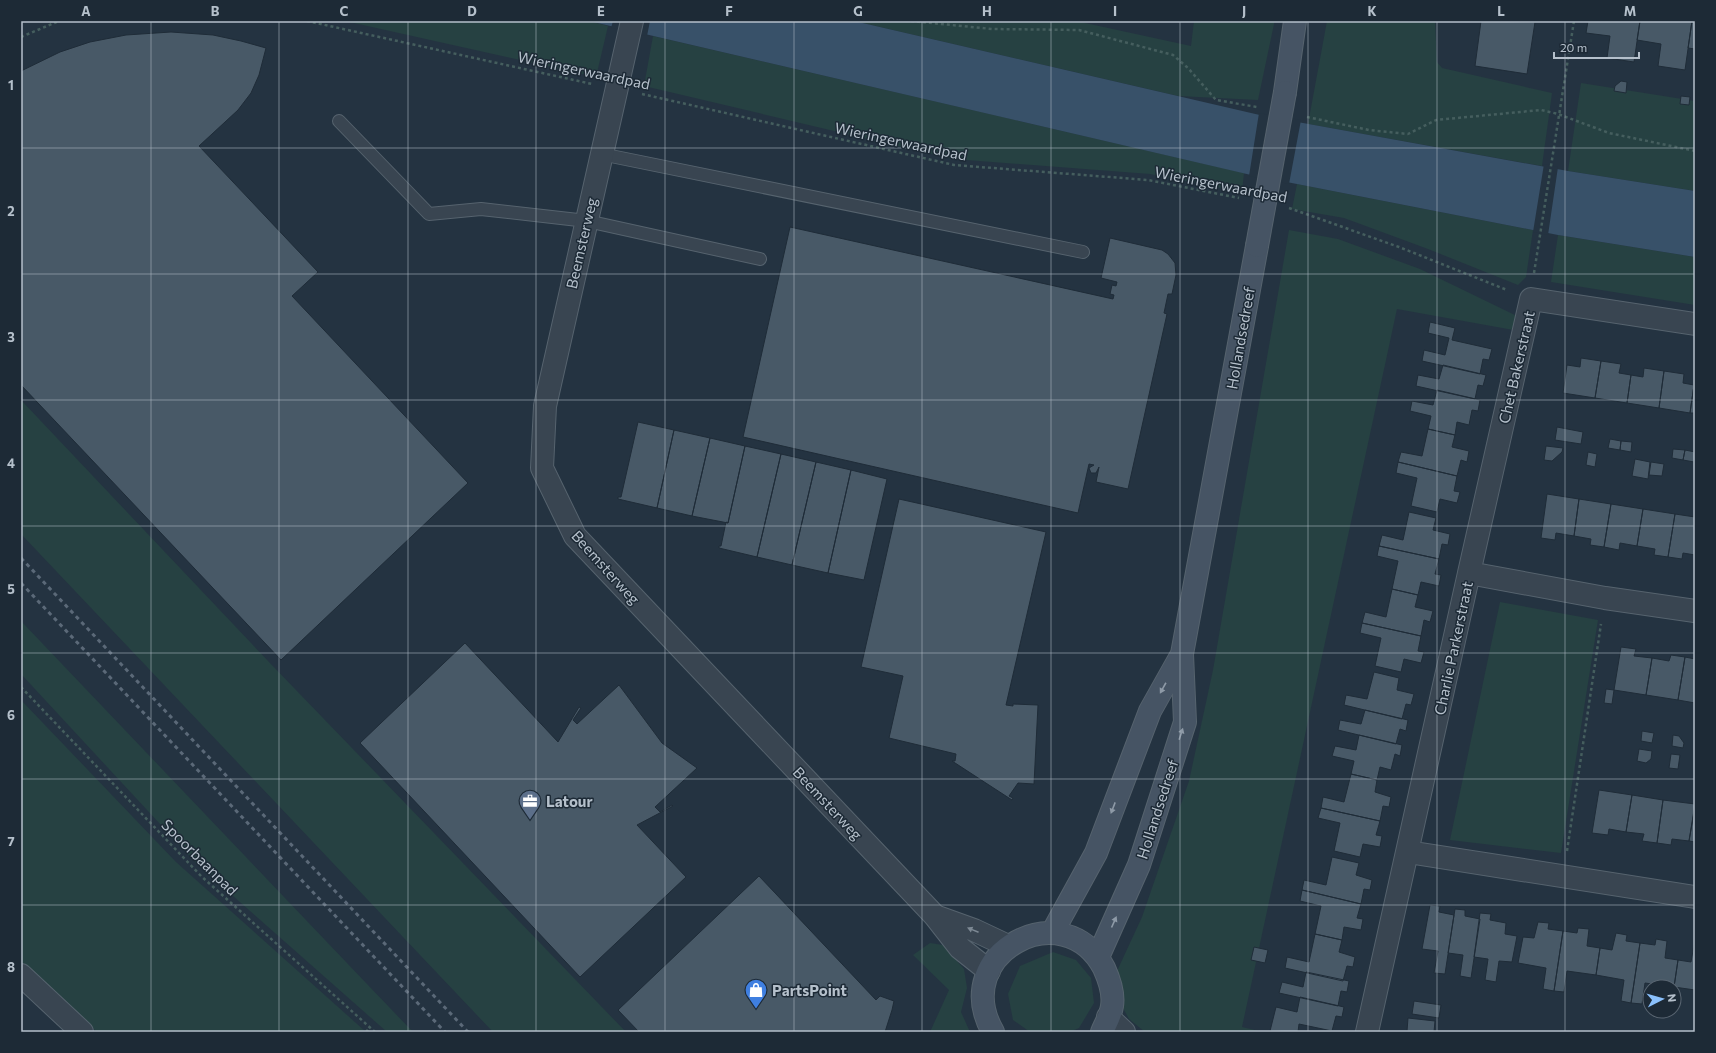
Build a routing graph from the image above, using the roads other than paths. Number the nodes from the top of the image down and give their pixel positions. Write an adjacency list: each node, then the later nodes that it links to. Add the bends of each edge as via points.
1 (632, 21): 4 (street, Beemsterweg)
2 (1295, 21): 11 (main road, Hollandsedreef, bridge, via 1285,92)
3 (339, 121): 5 (lane, via 429,214 481,209)
4 (601, 154): 5 (street, Beemsterweg); 6 (lane)
5 (586, 221): 7 (lane); 14 (street, Beemsterweg, via 545,406 542,468 575,536)
6 (1083, 252)
7 (760, 259)
8 (1695, 324): 9 (street, Chet Bakerstraat, via 1531,299)
9 (1469, 573): 10 (street, Charlie Parkerstraat, via 1605,598); 12 (street, Charlie Parkerstraat)
10 (1695, 611)
11 (1182, 654): 15 (main road, Hollandsedreef, one-way to 15, via 1150,711 1096,853); 17 (main road, Hollandsedreef, one-way to 11, via 1139,865 1185,722)
12 (1408, 852): 13 (street); 24 (street, Charlie Parkerstraat)
13 (1695, 897)
14 (935, 916): 16 (street, Beemsterweg, one-way to 14); 18 (street, Beemsterweg, via 960,948)
15 (1052, 933): 16 (main road, via 1029,936); 17 (main road, via 1076,940)
16 (1008, 946): 18 (main road, via 994,961)
17 (1098, 957): 20 (main road, via 1110,980 1112,1006)
18 (989, 971): 22 (main road, via 984,980 982,1001 986,1020)
19 (21, 976): 21 (street)
20 (1105, 1025): 23 (street)
21 (74, 1029)
22 (993, 1032)
23 (1124, 1032)
24 (1367, 1032)

